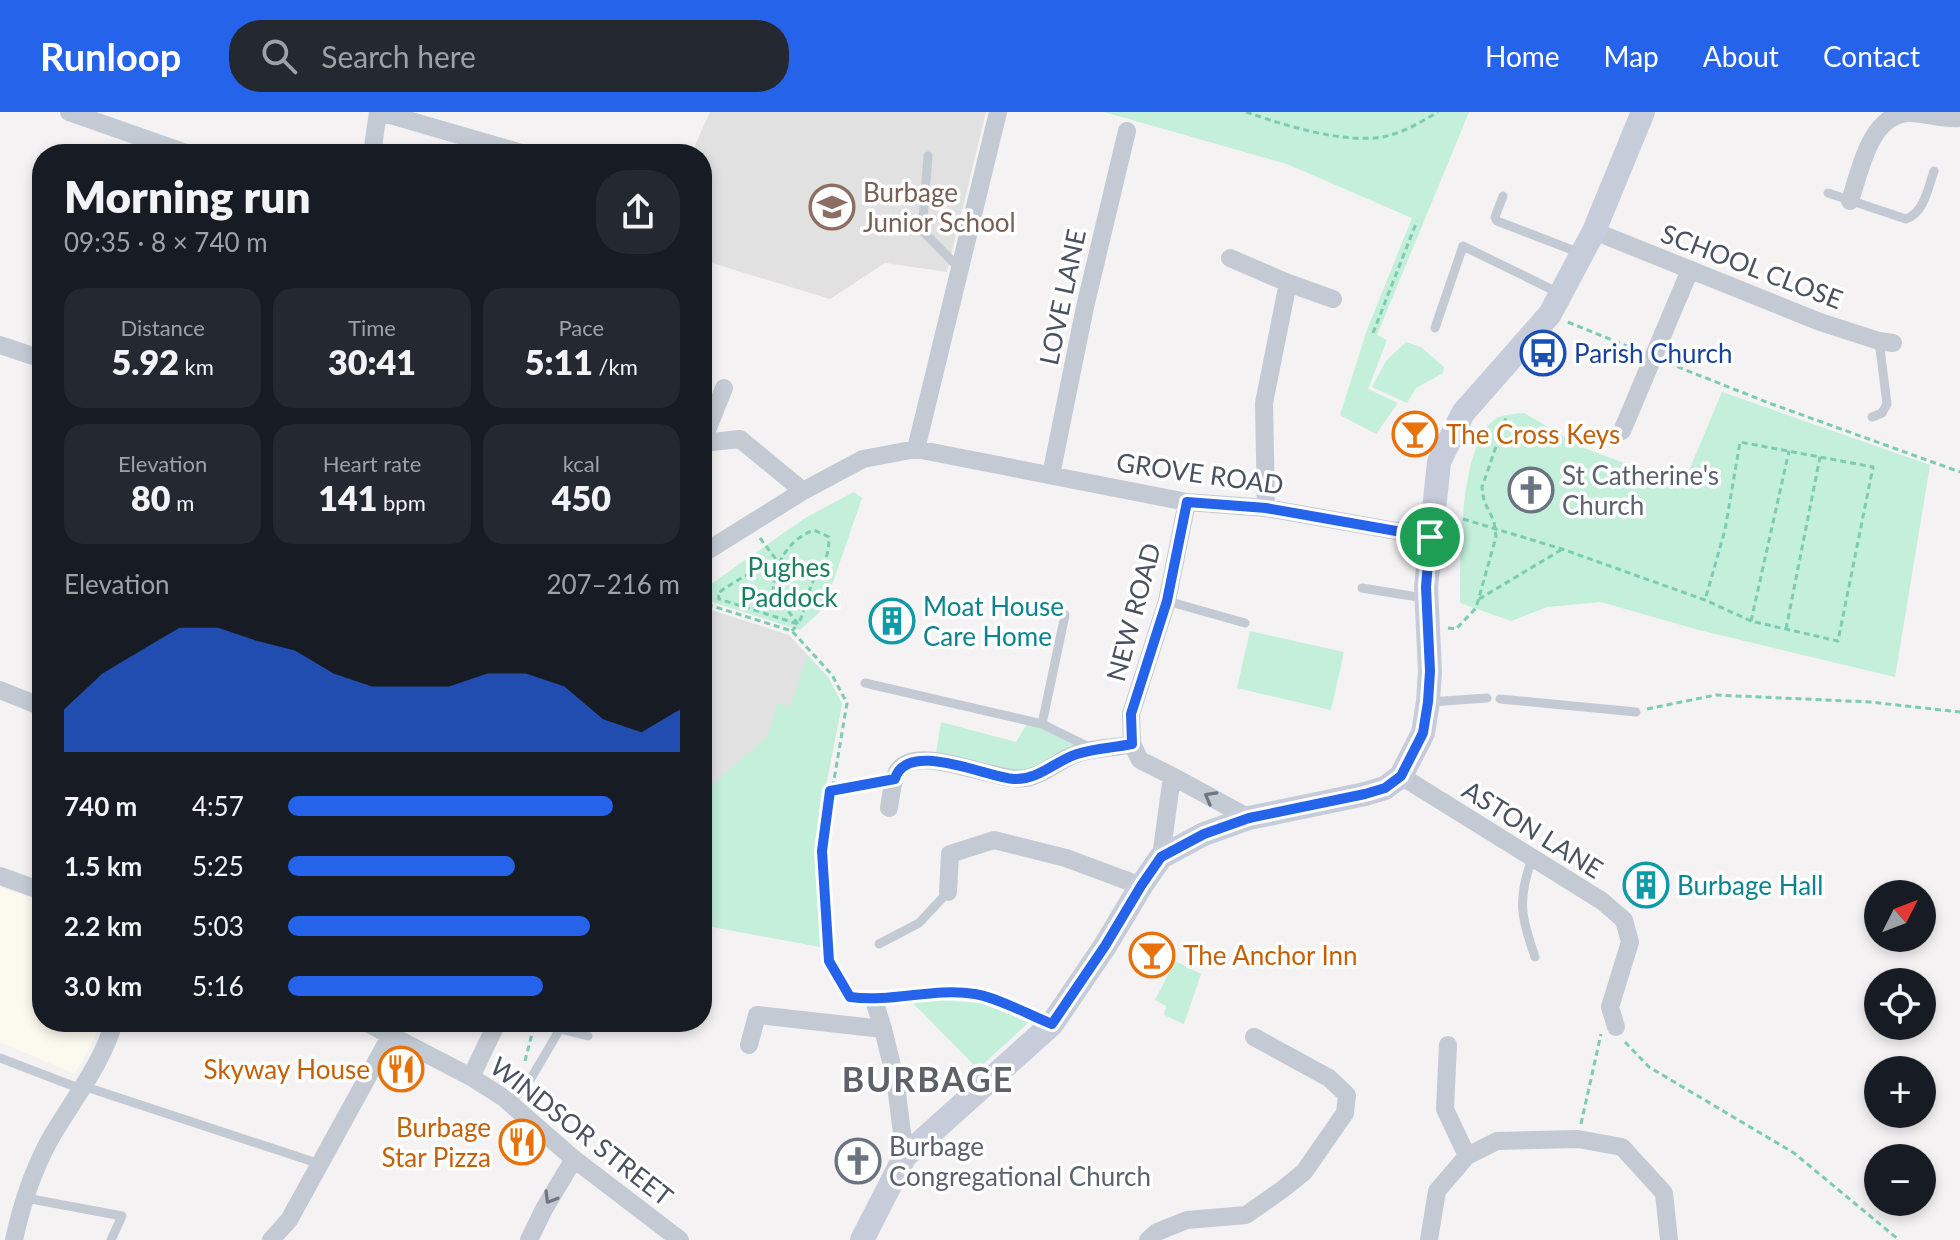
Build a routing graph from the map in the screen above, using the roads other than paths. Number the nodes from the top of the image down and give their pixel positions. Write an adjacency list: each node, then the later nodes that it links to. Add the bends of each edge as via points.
1 (69, 112): 7 (street)
2 (379, 112): 8 (street); 9 (street)
3 (998, 112): 20 (street)
4 (1643, 112): 17 (main road)
5 (1960, 118): 14 (street, via 1909,113 1889,119 1874,137)
6 (1127, 131): 35 (street, LOVE LANE)
7 (160, 144)
8 (374, 144)
9 (490, 144)
10 (928, 156): 16 (lane)
11 (1934, 171): 14 (lane, via 1920,209 1911,218)
12 (1828, 193): 14 (lane)
13 (1503, 196): 18 (lane, via 1497,221)
14 (1850, 201)
15 (870, 220): 16 (lane, via 914,222)
16 (922, 231): 20 (lane)
17 (1594, 231): 18 (main road); 21 (street, SCHOOL CLOSE)
18 (1583, 254): 24 (main road)
19 (1230, 258): 22 (street)
20 (960, 269): 34 (street)
21 (1690, 270): 26 (street, SCHOOL CLOSE); 32 (street)
22 (1288, 283): 23 (street); 38 (street, via 1264,403)
23 (1333, 299)
24 (1556, 304): 25 (lane, via 1463,246); 39 (main road, via 1463,413 1439,462)
25 (1435, 328)
26 (1886, 342): 30 (lane, via 1887,404)
27 (0, 345): 28 (street)
28 (32, 356)
29 (724, 388): 31 (street)
30 (1872, 417)
31 (712, 418)
32 (1622, 431)
33 (712, 442): 36 (street, via 740,439)
34 (916, 449): 35 (street, GROVE ROAD); 36 (street, GROVE ROAD, via 863,459)
35 (1051, 475): 37 (street, GROVE ROAD)
36 (803, 491): 40 (street, GROVE ROAD)
37 (1187, 502): 38 (street, GROVE ROAD); 43 (street, NEW ROAD)
38 (1266, 508): 39 (street, GROVE ROAD)
39 (1430, 537): 42 (main road)
40 (712, 548)
41 (1362, 588): 42 (lane)
42 (1427, 599): 50 (main road)
43 (1167, 601): 45 (lane); 54 (street, NEW ROAD, via 1131,714)
44 (1065, 615): 53 (lane)
45 (1245, 623)
46 (865, 683): 53 (lane)
47 (0, 690): 51 (street)
48 (1487, 698): 50 (lane)
49 (1500, 699): 52 (lane)
50 (1428, 702): 57 (main road, via 1423,733)
51 (32, 703)
52 (1636, 712)
53 (1042, 724): 55 (lane)
54 (1132, 744): 55 (street); 56 (street, via 1140,760)
55 (1094, 749): 58 (street, via 1028,778 935,760 908,763 897,771)
56 (1172, 776): 59 (street, one-way to 56); 60 (street)
57 (1401, 776): 59 (main road, via 1365,794); 61 (street, ASTON LANE)
58 (889, 808)
59 (1249, 818): 60 (main road)
60 (1161, 857): 63 (main road)
61 (1532, 859): 67 (lane, via 1521,897); 69 (street, ASTON LANE, via 1624,920 1630,942 1610,1007)
62 (2, 877): 64 (street)
63 (1141, 886): 65 (street, via 1066,858 994,840 950,854); 85 (main road, via 1052,1024)
64 (32, 888)
65 (948, 892): 66 (lane, via 919,923)
66 (879, 944)
67 (1535, 957)
68 (874, 1000): 70 (street)
69 (1616, 1027)
70 (883, 1029): 79 (street, via 757,1015); 85 (street)
71 (109, 1032): 83 (street)
72 (392, 1032): 88 (street)
73 (400, 1032): 82 (street, WINDSOR STREET)
74 (492, 1032): 82 (street)
75 (558, 1032): 84 (lane)
76 (572, 1032): 77 (lane)
77 (588, 1036)
78 (1254, 1037): 96 (street, via 1329,1078 1347,1095 1345,1113 1304,1172 1246,1215 1187,1220)
79 (749, 1045)
80 (1448, 1045): 86 (street, via 1445,1109)
81 (0, 1058): 83 (lane)
82 (471, 1077): 84 (street, WINDSOR STREET)
83 (82, 1088): 88 (lane); 89 (street, via 48,1143)
84 (510, 1103): 87 (street, WINDSOR STREET)
85 (905, 1156): 95 (main road)
86 (1467, 1156): 97 (street, via 1437,1191); 98 (street, via 1497,1141 1578,1139 1622,1147 1664,1193)
87 (574, 1159): 93 (street, one-way to 93); 94 (street, WINDSOR STREET)
88 (320, 1164): 92 (street, via 289,1220)
89 (26, 1198): 90 (street); 91 (lane, via 122,1216)
90 (14, 1240)
91 (111, 1240)
92 (271, 1240)
93 (529, 1240)
94 (680, 1240)
95 (862, 1240)
96 (1148, 1240)
97 (1429, 1240)
98 (1669, 1240)

